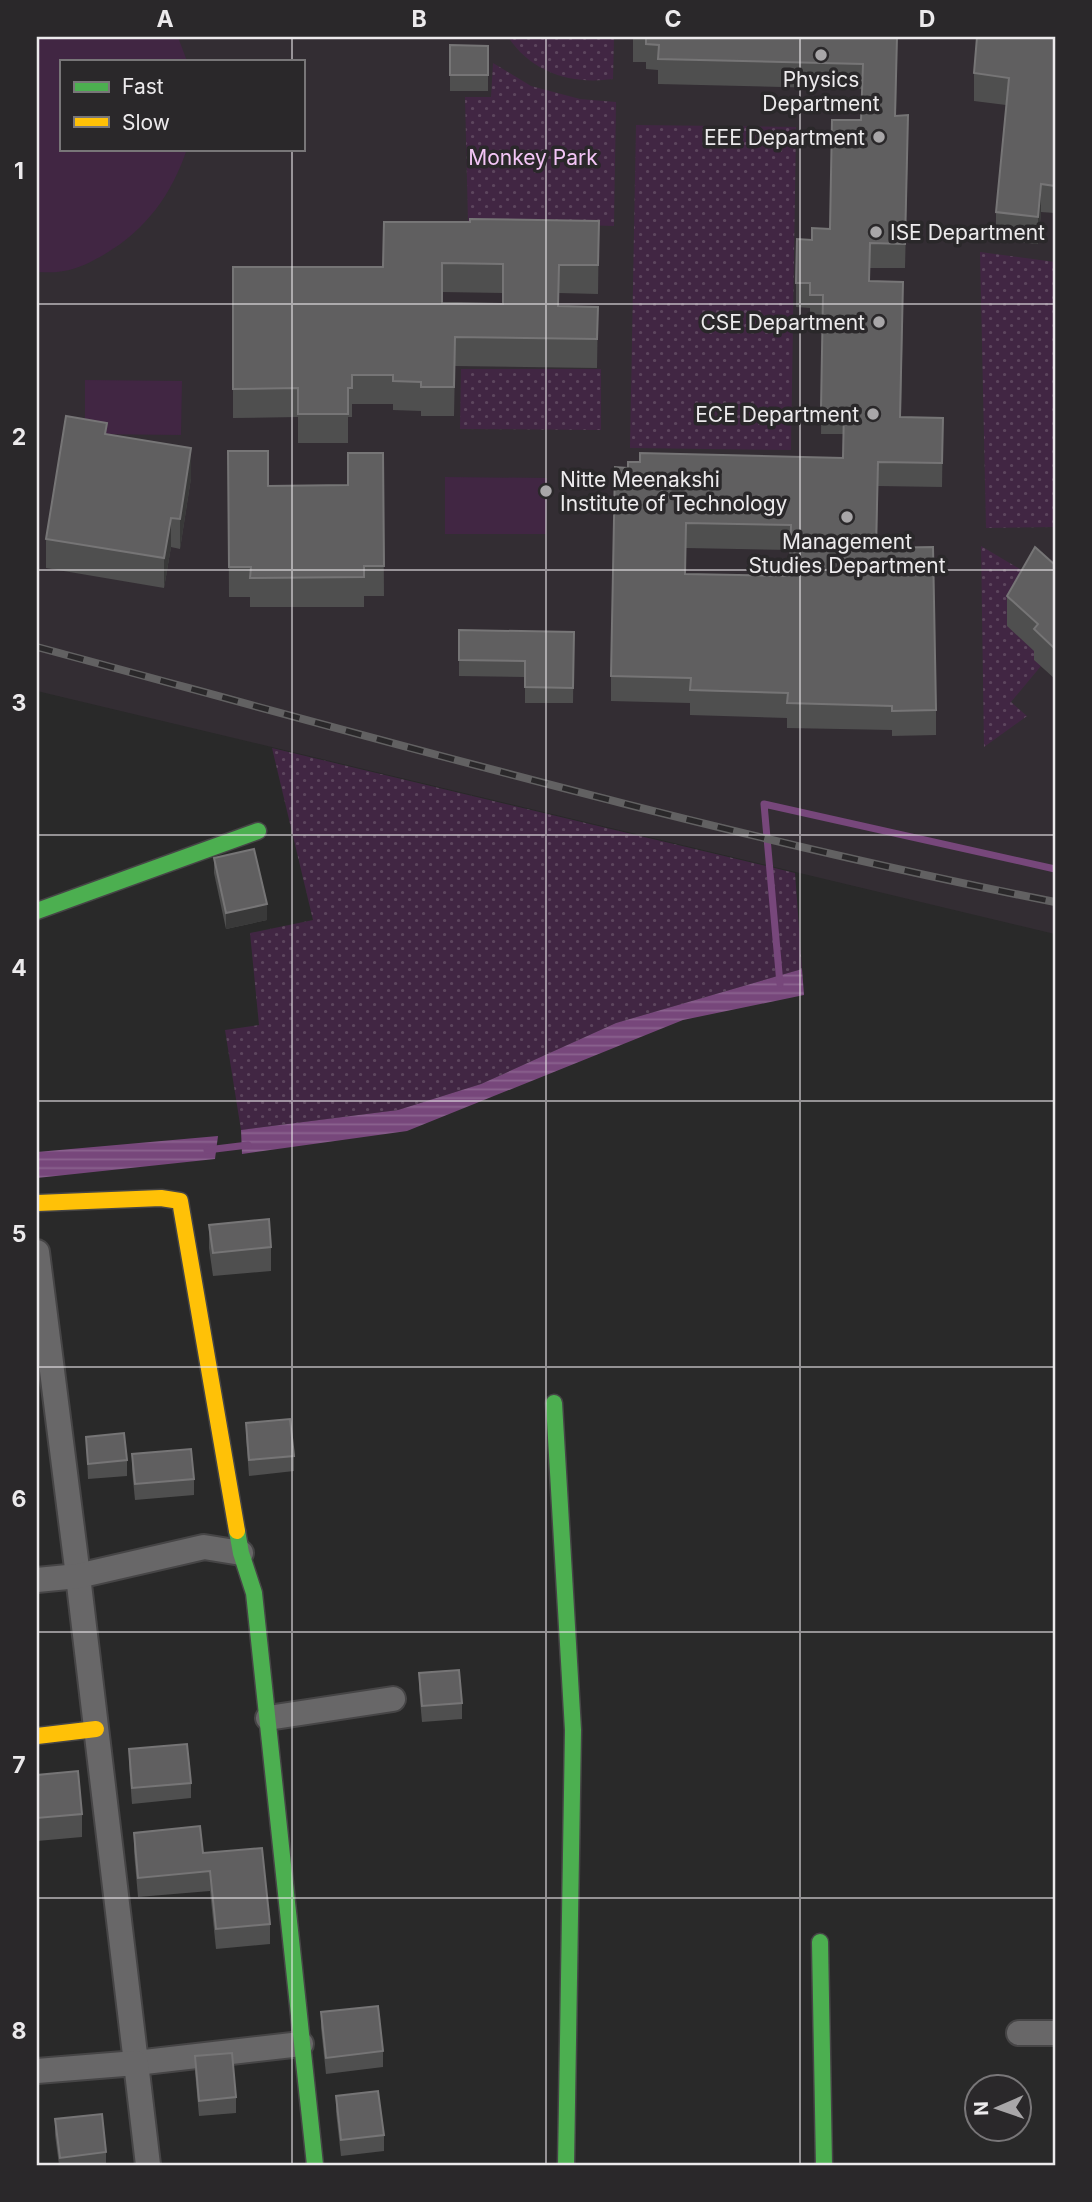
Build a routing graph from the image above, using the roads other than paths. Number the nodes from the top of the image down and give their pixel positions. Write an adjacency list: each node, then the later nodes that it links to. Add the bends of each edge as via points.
1 (258, 831): 2 (street)
2 (37, 911)
3 (37, 1203): 7 (street, via 180,1201)
4 (37, 1252): 5 (street)
5 (45, 1378): 8 (street)
6 (554, 1403): 22 (street, via 572,1730)
7 (241, 1553): 8 (street, via 204,1547); 11 (street, via 254,1593)
8 (78, 1576): 9 (street); 12 (street)
9 (37, 1580)
10 (393, 1699): 11 (street)
11 (268, 1718): 17 (street)
12 (96, 1729): 13 (street); 18 (street)
13 (37, 1736)
14 (820, 1942): 23 (street)
15 (1019, 2033): 16 (street)
16 (1055, 2033)
17 (301, 2044): 18 (street); 21 (street)
18 (136, 2063): 19 (street); 20 (street)
19 (37, 2071)
20 (148, 2165)
21 (315, 2165)
22 (566, 2165)
23 (824, 2165)

